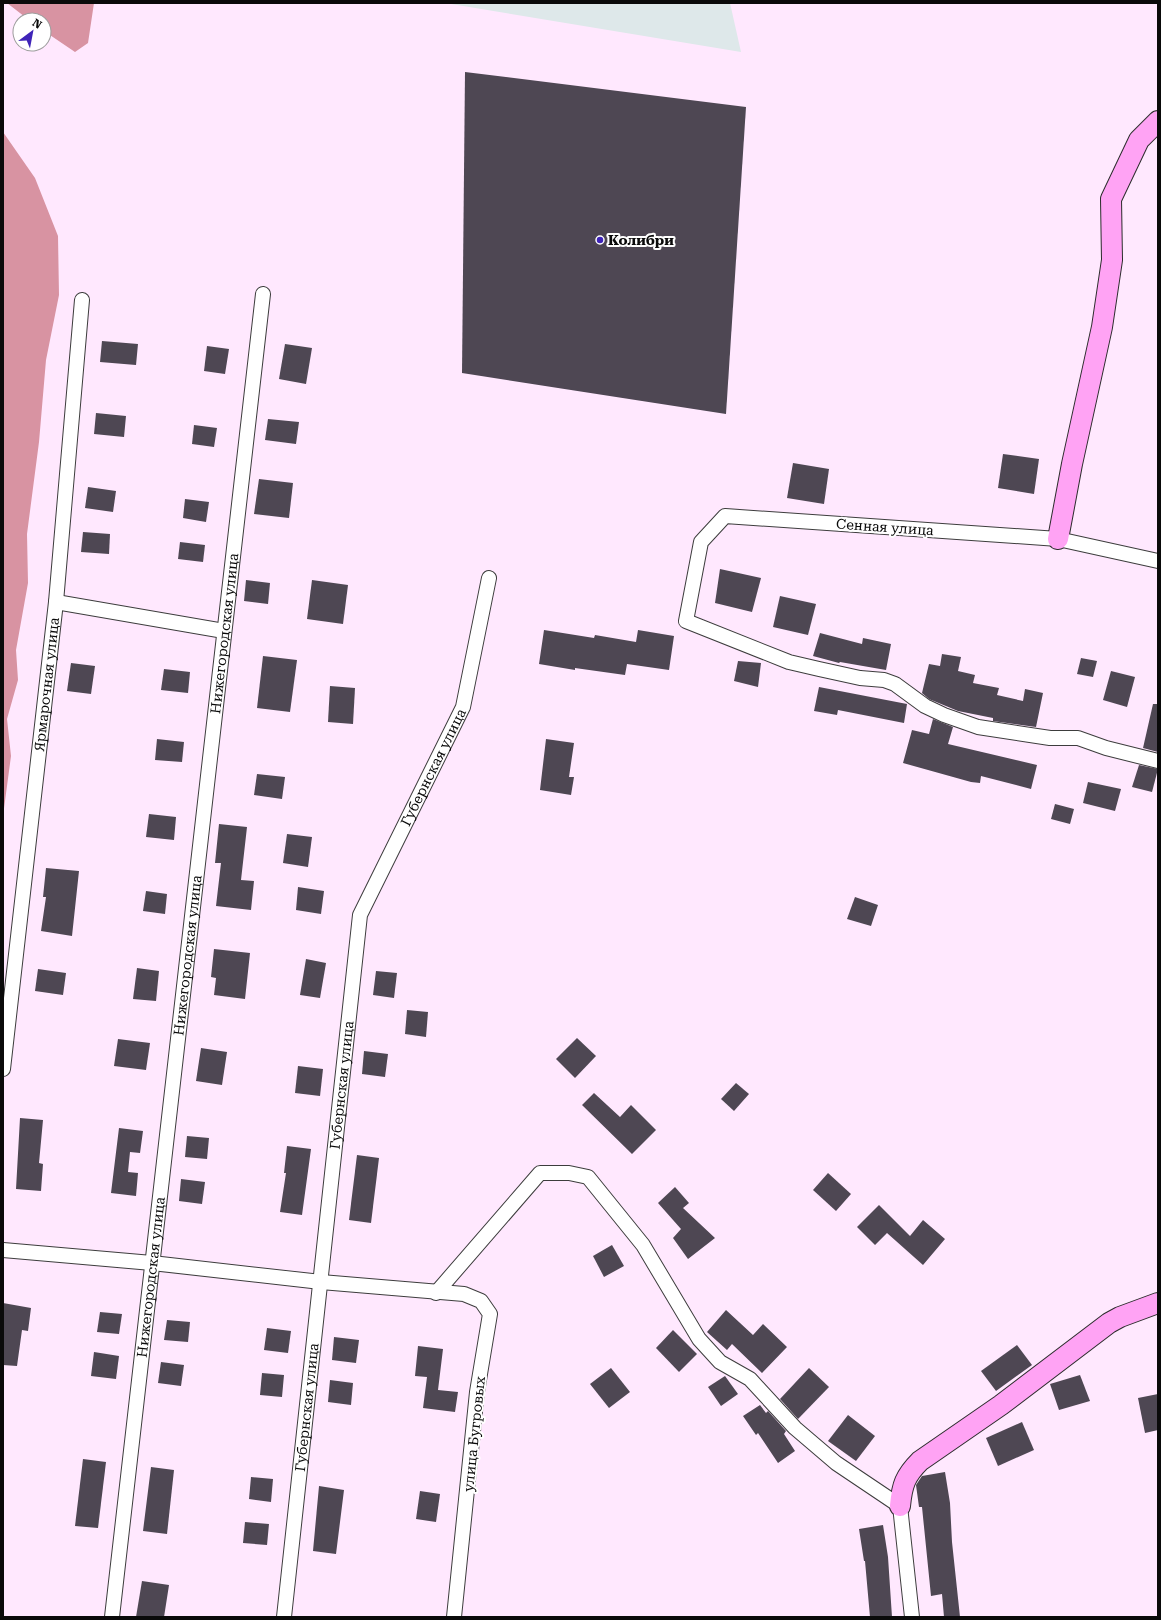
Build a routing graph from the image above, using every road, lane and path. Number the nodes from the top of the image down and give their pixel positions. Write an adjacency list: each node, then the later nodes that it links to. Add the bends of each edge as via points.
1 (1158, 122): 4 (street, via 1139,140 1111,199 1112,260 1102,327)
2 (263, 294): 8 (street, Нижегородская улица)
3 (82, 300): 7 (street, Ярмарочная улица)
4 (1058, 539): 5 (street, Сенная улица); 9 (street, Сенная улица, via 725,516 701,542 686,621 789,662 860,678 884,680 895,684 931,709 978,726 1050,738 1078,738)
5 (1158, 562)
6 (489, 578): 13 (street, Губернская улица, via 463,707 360,915)
7 (56, 602): 8 (street); 10 (street, Ярмарочная улица)
8 (224, 631): 12 (street, Нижегородская улица)
9 (1158, 761)
10 (3, 1069)
11 (3, 1250): 12 (street, улица Бугровых)
12 (152, 1263): 13 (street, улица Бугровых); 17 (street, Нижегородская улица)
13 (321, 1282): 14 (street, улица Бугровых); 18 (street, Губернская улица)
14 (436, 1292): 16 (street, via 540,1173 568,1173 588,1177 643,1245 699,1339 720,1362 750,1380 795,1428 836,1463); 19 (street, улица Бугровых, via 464,1294 481,1301 490,1314 477,1392)
15 (1158, 1302): 16 (street, via 1120,1316 1109,1323 1001,1405 920,1461 909,1472 902,1487)
16 (900, 1506): 20 (street)
17 (112, 1617)
18 (284, 1617)
19 (454, 1617)
20 (912, 1617)

